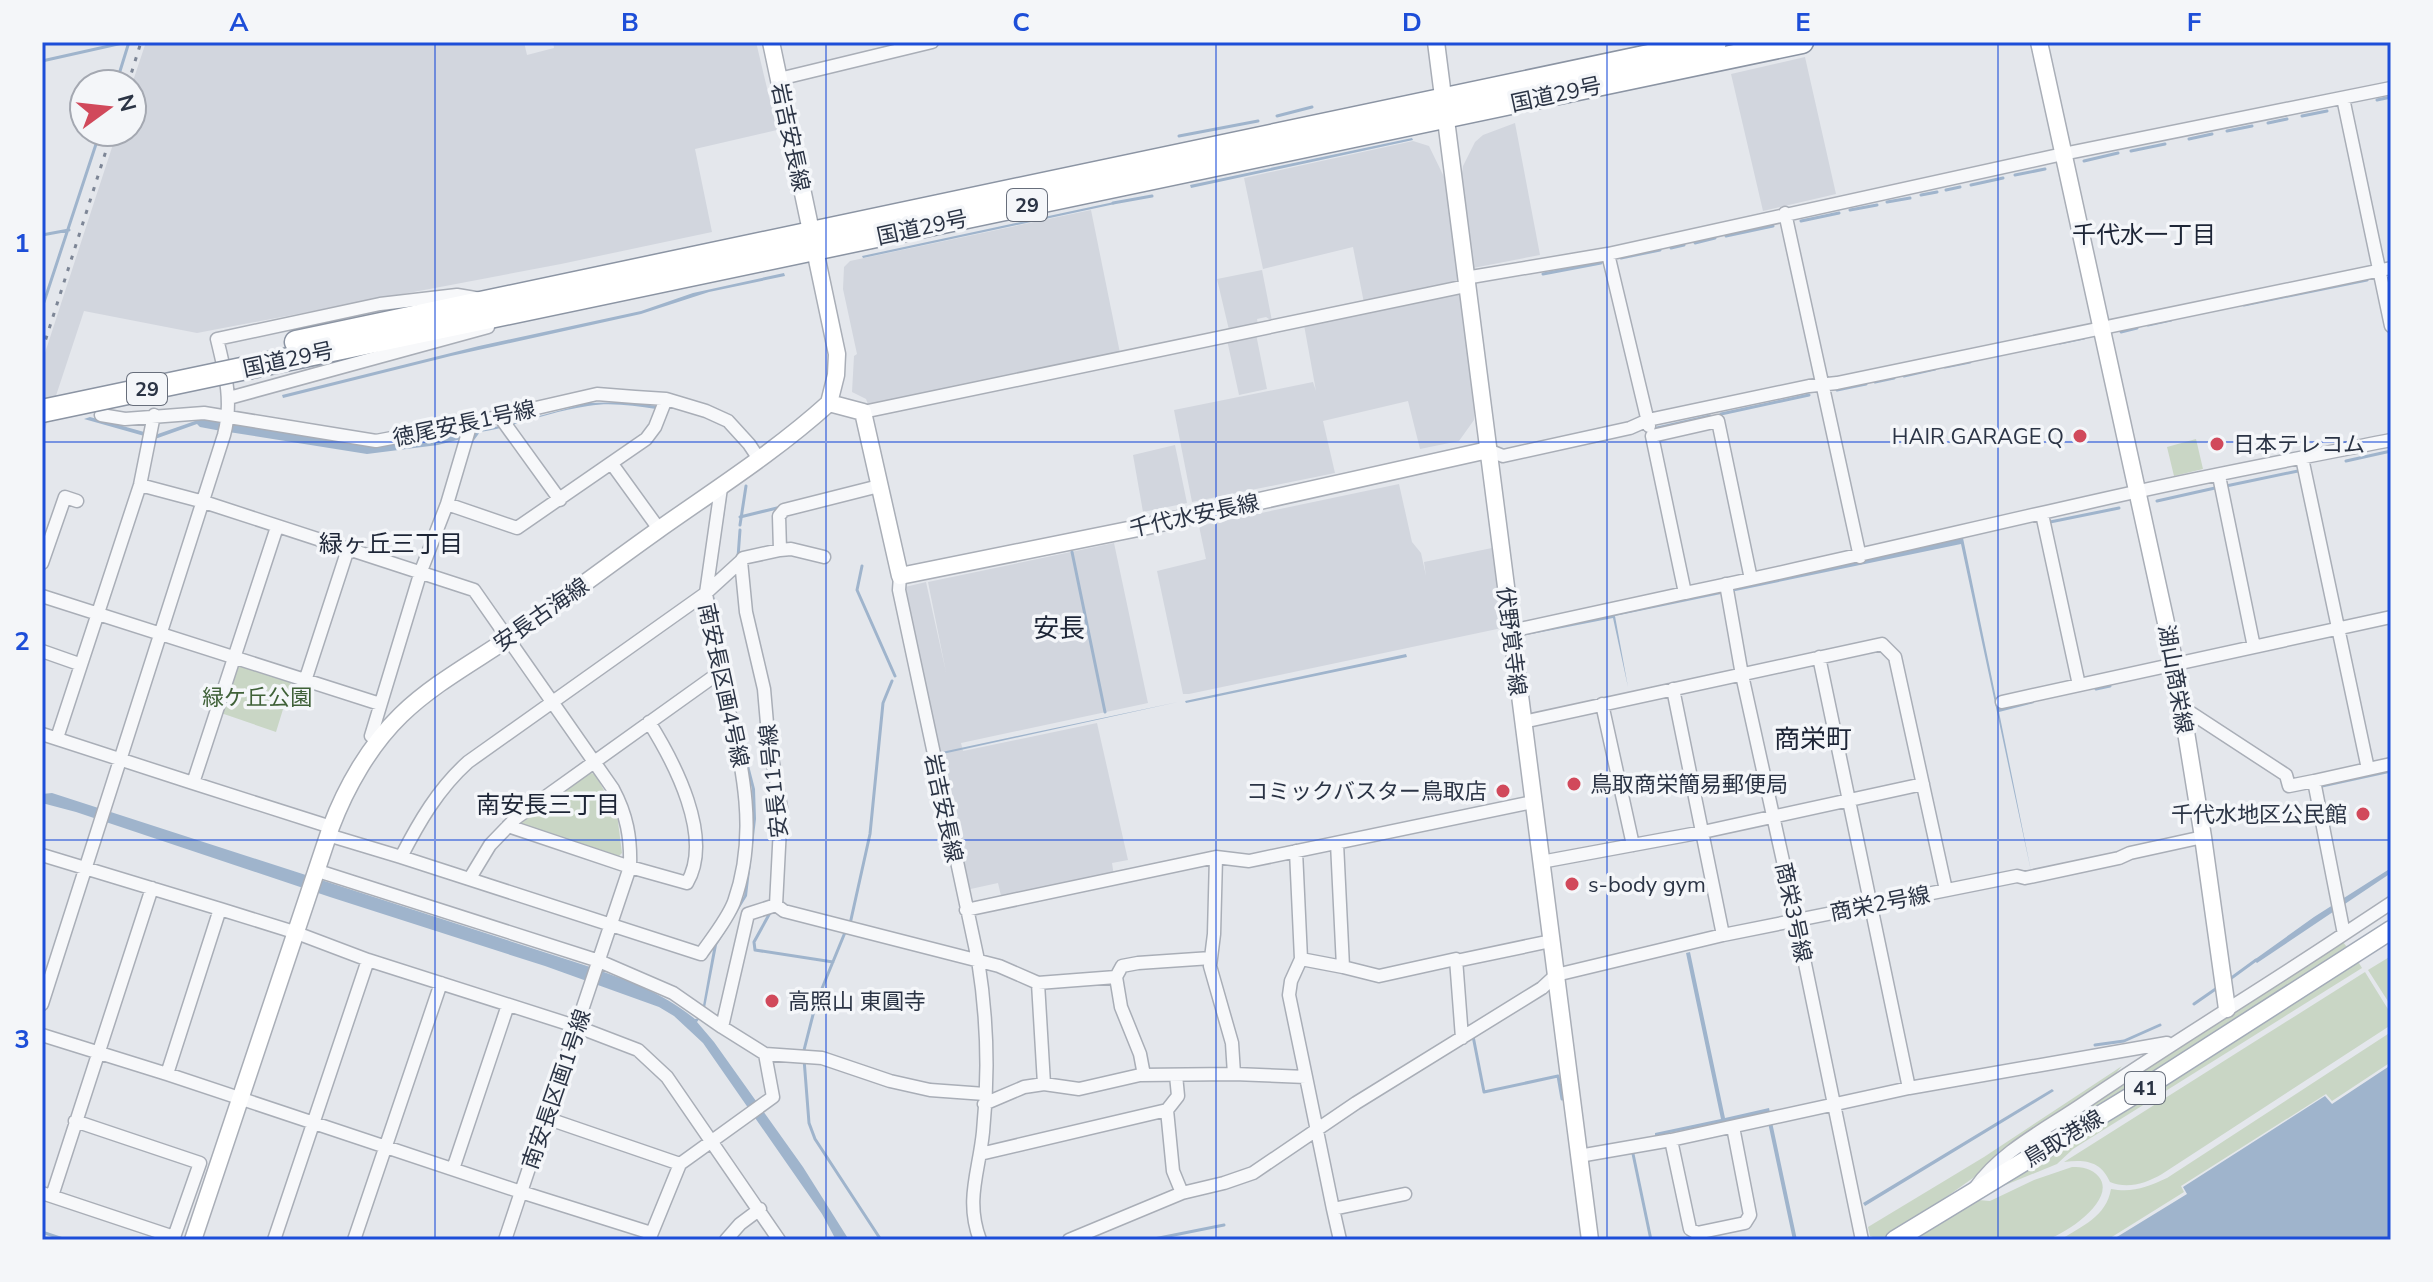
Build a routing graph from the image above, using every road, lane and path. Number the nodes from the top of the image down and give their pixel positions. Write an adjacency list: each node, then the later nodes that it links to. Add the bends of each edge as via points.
1 (771, 42): 7 (street, 岩吉安長線)
2 (932, 42): 7 (street)
3 (1436, 42): 10 (street, 伏野覚寺線)
4 (1715, 42): 10 (highway, 国道29号 / 29)
5 (1802, 42): 10 (highway, 国道29号 / 29)
6 (2039, 42): 11 (street, 湖山商栄線)
7 (779, 79): 13 (street, 岩吉安長線)
8 (2391, 88): 9 (street)
9 (2343, 98): 11 (street); 15 (street)
10 (1444, 108): 13 (highway, 国道29号 / 29); 16 (street, 伏野覚寺線)
11 (2063, 154): 12 (street); 20 (street, 湖山商栄線)
12 (1785, 213): 14 (street); 22 (street)
13 (813, 241): 17 (highway, 国道29号 / 29); 18 (highway, 国道29号 / 29); 26 (street, 岩吉安長線, via 837,354)
14 (1608, 254): 16 (street); 34 (street)
15 (2385, 269): 19 (street); 20 (street)
16 (1466, 282): 29 (street); 39 (street, 伏野覚寺線)
17 (487, 301): 21 (highway, 国道29号 / 29); 24 (street, via 457,295 380,304 217,339)
18 (531, 309): 21 (highway, 国道29号 / 29); 24 (street, via 465,334)
19 (2391, 326)
20 (2101, 328): 22 (street); 47 (street, 湖山商栄線)
21 (250, 359): 23 (highway, 国道29号 / 29); 28 (highway, 国道29号 / 29, bridge)
22 (1823, 385): 27 (street); 58 (street)
23 (42, 396)
24 (229, 398): 33 (street)
25 (666, 399): 32 (street, 徳尾安長1号線, via 597,394); 41 (street, 徳尾安長1号線, via 728,421); 42 (street, via 646,439)
26 (829, 403): 29 (street); 41 (street, 安長古海線)
27 (1715, 406): 34 (street); 35 (street)
28 (42, 411)
29 (863, 412): 45 (street, 岩吉安長線)
30 (101, 415): 31 (street, 徳尾安長1号線)
31 (154, 415): 33 (street, 徳尾安長1号線, via 204,413); 44 (street)
32 (500, 417): 36 (street, 徳尾安長1号線); 48 (street)
33 (228, 420): 36 (street, 徳尾安長1号線, via 376,441); 50 (street)
34 (1648, 420): 37 (street); 39 (street, via 1503,456)
35 (1718, 421): 37 (street); 63 (street)
36 (471, 423): 51 (street)
37 (1652, 436): 66 (street)
38 (2391, 440): 40 (street)
39 (1488, 450): 62 (street, 千代水安長線); 71 (street, 伏野覚寺線)
40 (2302, 458): 43 (street); 70 (street)
41 (759, 459): 46 (street, 安長古海線)
42 (612, 464): 48 (street); 54 (street)
43 (2219, 476): 47 (street); 74 (street)
44 (140, 485): 50 (street, 南安長区画1号線); 68 (street)
45 (879, 486): 56 (street, via 784,510 779,516); 62 (street, 岩吉安長線)
46 (721, 488): 54 (street, 安長古海線); 65 (street)
47 (2138, 492): 52 (street); 79 (street, 湖山商栄線)
48 (560, 500): 51 (street, via 517,528)
49 (77, 501): 60 (street, via 65,497)
50 (204, 502): 53 (street, 南安長区画1号線); 72 (street)
51 (447, 504): 61 (street)
52 (2042, 514): 58 (street); 83 (street)
53 (277, 527): 55 (street, 南安長区画1号線); 77 (street)
54 (659, 529): 73 (street, 安長古海線)
55 (348, 549): 61 (street, 南安長区画1号線); 82 (street)
56 (780, 550): 57 (street); 59 (street)
57 (824, 557)
58 (1860, 557): 63 (street)
59 (741, 561): 65 (street); 125 (street, 安長11号線, via 782,819)
60 (42, 563)
61 (421, 571): 73 (street, 南安長区画1号線, via 474,590); 88 (street)
62 (900, 576): 128 (street, 岩吉安長線)
63 (1751, 579): 64 (street)
64 (1726, 584): 66 (street); 81 (street, 商栄3号線)
65 (706, 593): 80 (street, 南安長区画4号線); 85 (street, 南安長区画4号線)
66 (1685, 593): 71 (street)
67 (42, 596): 68 (street)
68 (96, 614): 72 (street); 78 (street)
69 (2391, 617): 70 (street)
70 (2339, 629): 74 (street); 99 (street)
71 (1511, 631): 92 (street, 伏野覚寺線)
72 (161, 634): 77 (street); 96 (street)
73 (508, 639): 85 (street, 南安長区画1号線); 107 (street, 安長古海線, via 402,714 372,750)
74 (2254, 647): 79 (street)
75 (42, 651): 78 (street)
76 (1819, 657): 81 (street); 102 (street, via 1882,644 1895,657); 103 (street)
77 (234, 659): 82 (street); 101 (street)
78 (79, 664): 95 (street)
79 (2175, 664): 83 (street); 89 (street, 湖山商栄線)
80 (720, 672): 91 (street); 124 (street, 南安長区画4号線, via 747,806 748,832)
81 (1742, 675): 84 (street); 105 (street, 商栄3号線)
82 (305, 681): 88 (street)
83 (2079, 685): 86 (street)
84 (1673, 689): 87 (street); 108 (street)
85 (553, 701): 97 (street, 南安長区画1号線); 114 (street, 南安長区画4号線, via 456,774 427,810)
86 (2002, 702)
87 (1602, 704): 92 (street); 111 (street)
88 (379, 706): 90 (street); 94 (street)
89 (2182, 707): 100 (street, via 2286,775 2289,786); 109 (street, 湖山商栄線)
90 (392, 714)
91 (649, 722): 97 (street); 117 (street, via 685,791 695,841 694,872 687,883)
92 (1523, 722): 104 (street, 伏野覚寺線)
93 (42, 734): 95 (street)
94 (371, 736)
95 (57, 738): 96 (street)
96 (121, 759): 101 (street); 118 (street)
97 (592, 761): 106 (street); 117 (street, 南安長区画1号線, via 624,810)
98 (2391, 764): 99 (street)
99 (2368, 769): 100 (street)
100 (2314, 781): 134 (street)
101 (193, 783): 107 (street)
102 (1923, 784): 103 (street); 122 (street)
103 (1849, 800): 105 (street); 126 (street)
104 (1533, 802): 110 (street); 116 (street, 伏野覚寺線)
105 (1773, 817): 108 (street); 130 (street, 商栄3号線)
106 (508, 826): 117 (street); 120 (street)
107 (329, 831): 114 (street); 119 (street, 安長古海線)
108 (1703, 832): 111 (street); 135 (street)
109 (2203, 837): 122 (street, 商栄2号線, via 2025,878); 150 (street, 湖山商栄線)
110 (1337, 843): 112 (street); 143 (street)
111 (1633, 845): 116 (street)
112 (1296, 851): 115 (street, via 1249,861); 138 (street)
113 (42, 855): 118 (street)
114 (401, 857): 120 (street, 南安長区画4号線)
115 (1216, 857): 128 (street); 137 (street)
116 (1541, 862): 136 (street, 伏野覚寺線)
117 (630, 867): 131 (street, 南安長区画1号線)
118 (84, 868): 121 (street); 148 (street)
119 (314, 873): 133 (street, 安長古海線); 141 (street)
120 (470, 878): 131 (street, 南安長区画4号線)
121 (152, 888): 127 (street); 156 (street)
122 (1946, 890): 126 (street, 商栄2号線)
123 (2391, 903): 134 (street)
124 (733, 905): 129 (street); 131 (street, 南安長区画4号線, via 701,954)
125 (776, 905): 129 (street); 140 (street)
126 (1871, 906): 130 (street, 商栄2号線); 164 (street)
127 (220, 909): 133 (street); 158 (street)
128 (966, 910): 140 (street, 岩吉安長線)
129 (748, 914): 152 (street)
130 (1796, 920): 135 (street, 商栄2号線); 167 (street, 商栄3号線)
131 (611, 925): 141 (street, 南安長区画1号線)
132 (2391, 930): 186 (main road, 鳥取港線 / 41)
133 (294, 932): 139 (street); 165 (street)
134 (2344, 934): 150 (street)
135 (1723, 935): 144 (street, 商栄2号線)
136 (1551, 941): 142 (street); 144 (street, 伏野覚寺線)
137 (1211, 958): 145 (street, via 1122,966); 159 (street, via 1232,1043)
138 (1301, 959): 143 (street); 162 (street, via 1289,995)
139 (368, 960): 146 (street); 171 (street)
140 (978, 960): 147 (street); 166 (street, 岩吉安長線, via 986,1012)
141 (599, 961): 151 (street, 南安長区画1号線); 152 (street, via 673,993)
142 (1456, 961): 143 (street, via 1379,976); 154 (street)
143 (1343, 967)
144 (1556, 975): 154 (street); 178 (street, 伏野覚寺線)
145 (1116, 977): 147 (street); 160 (street)
146 (441, 983): 149 (street); 176 (street)
147 (1038, 983): 163 (street)
148 (42, 1004)
149 (508, 1005): 151 (street); 181 (street)
150 (2227, 1009): 155 (street)
151 (578, 1027): 169 (street, 南安長区画1号線); 174 (street, via 638,1050 667,1077)
152 (722, 1027): 157 (street)
153 (42, 1035): 156 (street, 南安長区画1号線)
154 (1462, 1038): 173 (street)
155 (2174, 1042): 164 (street); 186 (street, via 1987,1170)
156 (99, 1054): 158 (street, 南安長区画1号線); 170 (street)
157 (765, 1054): 166 (street, via 822,1058 890,1081); 174 (street, via 773,1097)
158 (167, 1074): 165 (street, 南安長区画1号線)
159 (1234, 1074): 161 (street); 162 (street)
160 (1144, 1075): 161 (street); 163 (street, via 1079,1089)
161 (1176, 1075): 168 (street, via 1178,1096)
162 (1306, 1077): 173 (street)
163 (1044, 1084): 166 (street)
164 (1909, 1088): 167 (street)
165 (240, 1098): 171 (street, 南安長区画1号線); 180 (street)
166 (985, 1099): 177 (street, 岩吉安長線)
167 (1833, 1104): 172 (street); 201 (street, 商栄3号線)
168 (1167, 1110): 177 (street); 183 (street, via 1173,1171)
169 (546, 1118): 179 (street); 182 (street, 南安長区画1号線)
170 (75, 1121): 180 (street); 184 (street)
171 (313, 1122): 176 (street, 南安長区画1号線); 192 (street)
172 (1733, 1127): 175 (street); 175 (street, via 1750,1215 1745,1223 1697,1233 1690,1229)
173 (1317, 1129): 183 (street, via 1253,1173); 188 (street)
174 (712, 1140): 179 (street); 187 (street)
175 (1671, 1140): 178 (street)
176 (385, 1147): 181 (street, 南安長区画1号線); 193 (street)
177 (980, 1154): 197 (street, 岩吉安長線, via 971,1201)
178 (1579, 1156): 200 (street, 伏野覚寺線)
179 (680, 1164): 189 (street)
180 (208, 1166): 190 (street); 191 (street)
181 (453, 1169): 182 (street, 南安長区画1号線)
182 (521, 1192): 189 (street); 194 (street)
183 (1182, 1193): 198 (street)
184 (47, 1194): 190 (street)
185 (1405, 1194): 188 (street)
186 (1971, 1194): 202 (main road, 鳥取港線 / 41)
187 (760, 1209): 195 (street); 196 (street)
188 (1333, 1209): 199 (street)
189 (650, 1236)
190 (173, 1238)
191 (193, 1240)
192 (274, 1240)
193 (354, 1240)
194 (505, 1240)
195 (726, 1240)
196 (779, 1240)
197 (980, 1240)
198 (1069, 1240)
199 (1340, 1240)
200 (1590, 1240)
201 (1862, 1240)
202 (1895, 1240)

